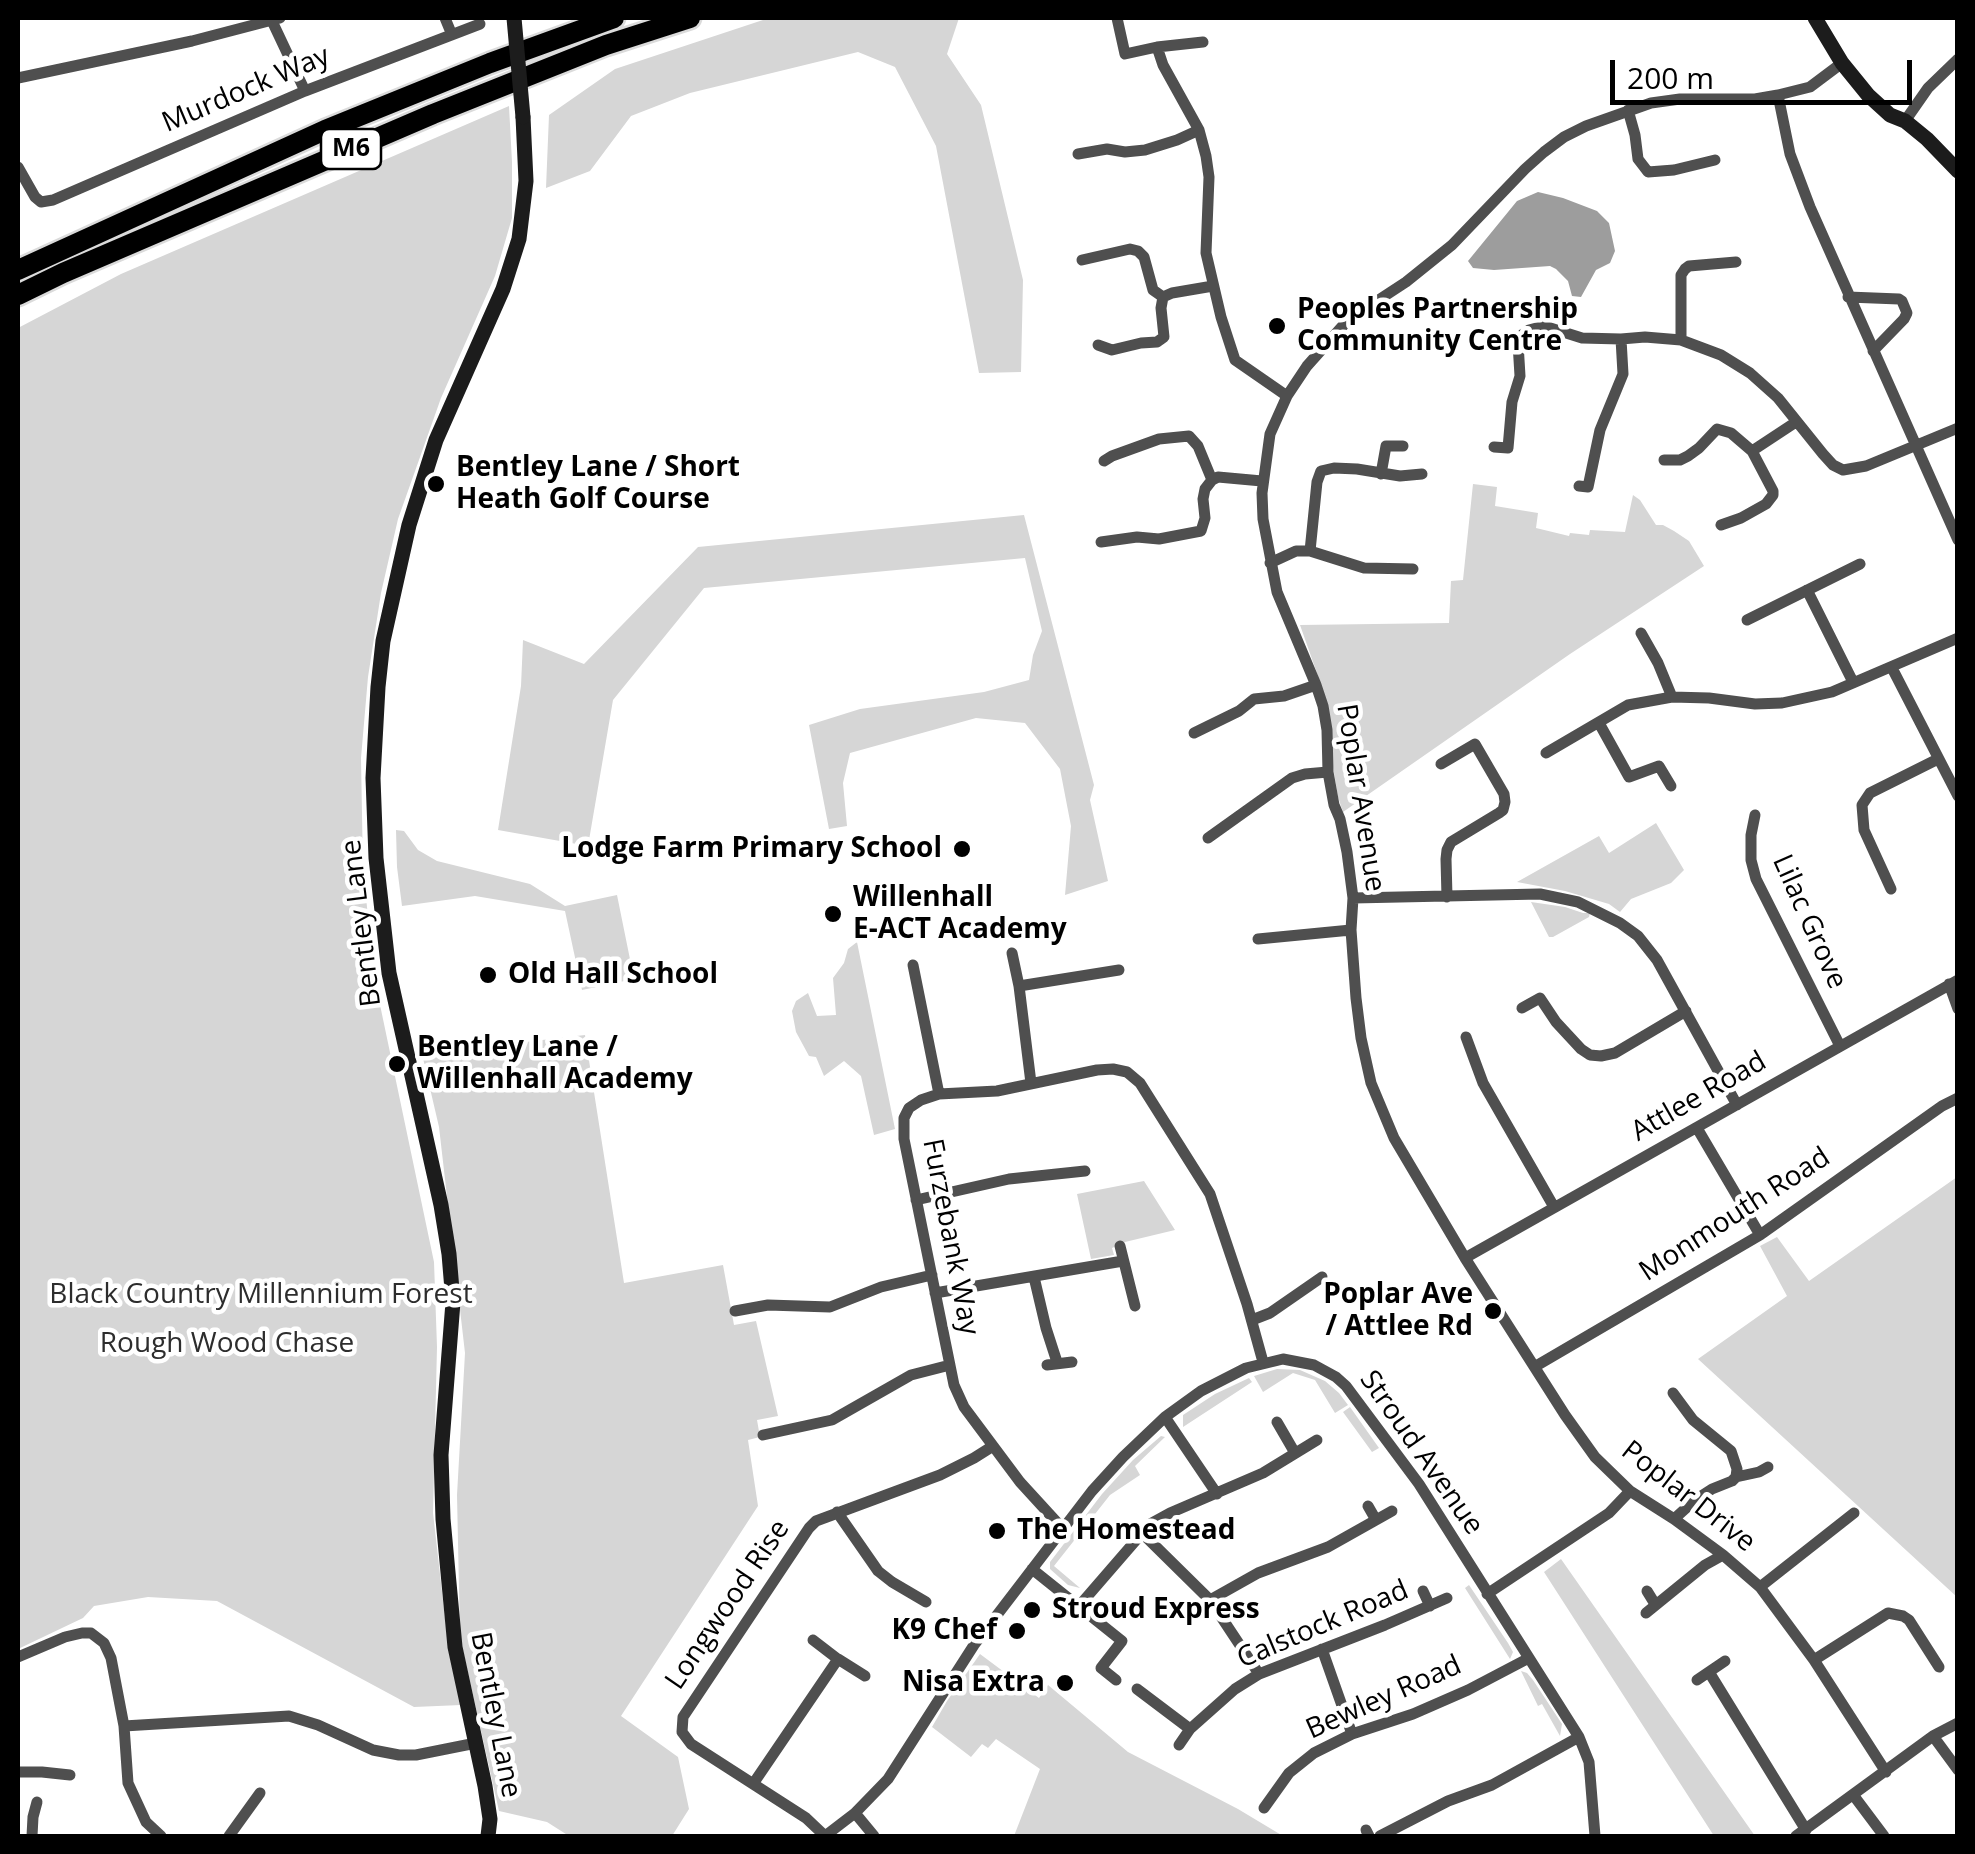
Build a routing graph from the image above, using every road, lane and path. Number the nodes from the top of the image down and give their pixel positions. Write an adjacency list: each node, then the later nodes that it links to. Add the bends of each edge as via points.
1 (445, 18): 9 (street)
2 (514, 18): 162 (street, Bentley Lane, bridge, via 526,181 519,239 436,440 409,525 383,641 374,778 388,973 449,1254 442,1503 455,1647)
3 (614, 18): 26 (highway, M6, via 325,130)
4 (690, 18): 28 (highway, M6, via 432,114)
5 (1116, 18): 11 (street, via 1125,54)
6 (1815, 18): 13 (street)
7 (276, 19): 14 (street); 15 (street)
8 (480, 24): 9 (street, Murdock Way)
9 (452, 35): 15 (street, Murdock Way)
10 (1202, 42): 11 (street)
11 (1157, 48): 19 (street)
12 (1958, 59): 18 (street)
13 (1842, 62): 16 (street, Poplar Avenue, via 1810,87); 18 (street, via 1868,95)
14 (18, 78)
15 (304, 91): 22 (street, Murdock Way, via 66,196 42,202)
16 (1778, 95): 17 (street, Poplar Avenue); 30 (street, via 1790,154)
17 (1628, 110): 21 (street, via 1638,160 1648,172); 35 (street, Poplar Avenue, via 1544,152 1452,245 1348,320)
18 (1905, 121): 23 (street)
19 (1199, 130): 20 (street, via 1145,150); 27 (street, via 1208,177)
20 (1078, 154)
21 (1715, 160)
22 (18, 167)
23 (1958, 170)
24 (1082, 260): 29 (street, via 1138,251 1153,290)
25 (1736, 262): 32 (street, via 1685,269)
26 (18, 270)
27 (1212, 286): 29 (street); 35 (street, via 1236,360)
28 (18, 295)
29 (1163, 298): 33 (street, via 1164,336 1157,342 1112,350)
30 (1848, 298): 34 (street); 34 (street, via 1902,301 1907,313)
31 (1621, 339): 32 (street); 40 (street, via 1582,338 1544,326 1523,334 1508,448); 48 (street, via 1622,374 1588,487)
32 (1681, 340): 36 (street, via 1750,373)
33 (1098, 345)
34 (1873, 351): 39 (street)
35 (1287, 396): 47 (street, Poplar Avenue, via 1270,434)
36 (1796, 422): 39 (street, via 1843,470); 41 (street)
37 (1958, 428): 39 (street)
38 (1403, 446): 44 (street, via 1386,446)
39 (1916, 446): 50 (street)
40 (1494, 447)
41 (1752, 451): 42 (street, via 1716,429 1688,456); 49 (street, via 1773,496)
42 (1664, 460)
43 (1104, 461): 46 (street, via 1159,439 1189,436)
44 (1381, 474): 45 (street); 52 (street, via 1321,471)
45 (1422, 474)
46 (1212, 480): 47 (street); 51 (street, via 1204,489 1201,531)
47 (1262, 481): 53 (street, Poplar Avenue)
48 (1579, 486)
49 (1721, 525)
50 (1958, 540)
51 (1101, 542)
52 (1310, 551): 53 (street); 55 (street, via 1364,568)
53 (1270, 563): 62 (street, Poplar Avenue)
54 (1860, 564): 56 (street)
55 (1413, 569)
56 (1807, 590): 57 (street); 61 (street)
57 (1747, 620)
58 (1641, 634): 63 (street)
59 (1958, 638): 60 (street)
60 (1892, 668): 61 (street); 67 (street)
61 (1854, 682): 63 (street, via 1782,703)
62 (1316, 685): 65 (street, via 1254,699); 69 (street, Poplar Avenue)
63 (1672, 697): 64 (street, via 1628,705)
64 (1599, 724): 66 (street); 70 (street, via 1629,778 1660,766)
65 (1194, 733)
66 (1546, 752)
67 (1938, 758): 71 (street); 74 (street, via 1870,793 1862,805 1864,830)
68 (1441, 764): 75 (street, via 1475,744 1505,802 1504,810 1447,850)
69 (1328, 772): 73 (street, via 1292,778); 76 (street, Poplar Avenue)
70 (1671, 786)
71 (1958, 796)
72 (1755, 814): 88 (street, Lilac Grove, via 1756,879)
73 (1208, 838)
74 (1891, 889)
75 (1447, 897): 76 (street); 86 (street, via 1540,894 1578,902 1638,936)
76 (1352, 898): 77 (street, Poplar Avenue)
77 (1351, 930): 78 (street); 99 (street, Poplar Avenue, via 1371,1083 1394,1138)
78 (1258, 939)
79 (1009, 960): 83 (street)
80 (913, 965): 90 (street)
81 (1119, 970): 83 (street, via 1089,969)
82 (1953, 982): 85 (street); 88 (street, Attlee Road)
83 (1019, 986): 89 (street)
84 (1522, 1008): 86 (street, via 1540,998 1582,1049 1602,1056)
85 (1958, 1009)
86 (1686, 1011): 92 (street)
87 (1466, 1037): 96 (street, via 1483,1083)
88 (1840, 1046): 92 (street, Attlee Road)
89 (1030, 1083): 90 (street); 107 (street, via 1112,1069 1140,1083 1210,1194)
90 (939, 1094): 95 (street, Furzebank Way, via 909,1108 904,1118)
91 (1958, 1098): 97 (street, Monmouth Road)
92 (1737, 1105): 93 (street, Attlee Road)
93 (1697, 1128): 96 (street, Attlee Road); 97 (street)
94 (1084, 1171): 95 (street)
95 (916, 1200): 101 (street, Furzebank Way)
96 (1554, 1207): 99 (street, Attlee Road)
97 (1760, 1235): 111 (street, Monmouth Road)
98 (1120, 1246): 100 (street)
99 (1466, 1258): 111 (street, Poplar Drive)
100 (1124, 1260): 102 (street); 105 (street)
101 (932, 1275): 104 (street, Furzebank Way); 106 (street, via 830,1308 768,1304)
102 (1034, 1277): 104 (street); 108 (street, via 1052,1364)
103 (1315, 1277): 107 (street)
104 (935, 1293): 110 (street, Furzebank Way)
105 (1134, 1306)
106 (735, 1311)
107 (1252, 1320): 109 (street)
108 (1072, 1362)
109 (1263, 1362): 113 (street, Stroud Avenue, via 1218,1381); 136 (street, Stroud Avenue, via 1302,1361 1346,1386 1419,1484)
110 (950, 1366): 115 (street, via 910,1375 832,1420); 117 (street, Furzebank Way, via 964,1406)
111 (1536, 1366): 121 (street, Poplar Drive, via 1596,1456)
112 (1672, 1393): 120 (street, via 1731,1452)
113 (1165, 1417): 122 (street); 129 (street, Stroud Avenue)
114 (1277, 1422): 118 (street)
115 (763, 1435)
116 (1317, 1440): 118 (street)
117 (993, 1446): 125 (street, Longwood Rise, via 940,1475); 129 (street, Furzebank Way)
118 (1295, 1453): 122 (street)
119 (1768, 1467): 120 (street)
120 (1736, 1477): 126 (street)
121 (1630, 1491): 126 (street, Poplar Drive); 136 (street, via 1609,1513)
122 (1216, 1494): 130 (street)
123 (1368, 1506): 127 (street)
124 (1392, 1510): 127 (street)
125 (837, 1512): 139 (street, via 878,1570); 168 (street, Longwood Rise, via 809,1528 683,1717 686,1739)
126 (1674, 1519): 131 (street, Poplar Drive)
127 (1376, 1520): 138 (street)
128 (1852, 1520): 133 (street)
129 (1063, 1529): 132 (street, Stroud Avenue)
130 (1141, 1532): 138 (street); 140 (street)
131 (1723, 1555): 133 (street, Poplar Drive); 135 (street, via 1650,1608)
132 (1032, 1569): 140 (street); 173 (street, Stroud Avenue, via 974,1645 895,1770)
133 (1760, 1587): 146 (street, Poplar Drive)
134 (1423, 1591): 141 (street, Calstock Road)
135 (1646, 1591)
136 (1487, 1594): 145 (street, Stroud Avenue)
137 (1447, 1598): 141 (street, Calstock Road)
138 (1210, 1600): 151 (street)
139 (926, 1602)
140 (1079, 1606): 153 (street, via 1122,1641 1101,1668)
141 (1430, 1606): 143 (street, Calstock Road)
142 (813, 1640): 148 (street)
143 (1322, 1649): 151 (street, Calstock Road); 159 (street)
144 (18, 1657): 157 (street, via 91,1633 111,1658)
145 (1530, 1658): 159 (street, Bewley Road, via 1414,1714); 161 (street, Stroud Avenue)
146 (1814, 1660): 149 (street, via 1888,1613 1909,1620); 166 (street, Poplar Drive)
147 (1726, 1661): 150 (street)
148 (836, 1663): 152 (street); 168 (street)
149 (1940, 1667)
150 (1709, 1672): 154 (street); 174 (street)
151 (1259, 1674): 158 (street, Calstock Road)
152 (865, 1676)
153 (1116, 1680)
154 (1697, 1680)
155 (1137, 1689): 158 (street)
156 (1958, 1723): 160 (street)
157 (124, 1726): 162 (street, via 288,1716 399,1755); 176 (street, via 128,1783 146,1822)
158 (1190, 1729): 163 (street, Calstock Road)
159 (1352, 1734): 169 (street, Bewley Road, via 1289,1773 1268,1803)
160 (1933, 1736): 164 (street); 166 (street)
161 (1579, 1737): 181 (street); 182 (street, Stroud Avenue, via 1589,1762)
162 (476, 1744): 178 (street, Bentley Lane)
163 (1180, 1745)
164 (1958, 1770)
165 (18, 1772): 167 (street)
166 (1886, 1772): 171 (street)
167 (70, 1776)
168 (753, 1784): 179 (street, Longwood Rise)
169 (1260, 1790)
170 (260, 1793): 177 (street)
171 (1854, 1796): 174 (street); 183 (street)
172 (37, 1802): 175 (street)
173 (855, 1813): 179 (street, Stroud Avenue); 180 (street)
174 (1801, 1833)
175 (32, 1836)
176 (161, 1836)
177 (229, 1836)
178 (488, 1836)
179 (825, 1836)
180 (874, 1836)
181 (1380, 1836)
182 (1595, 1836)
183 (1884, 1836)

